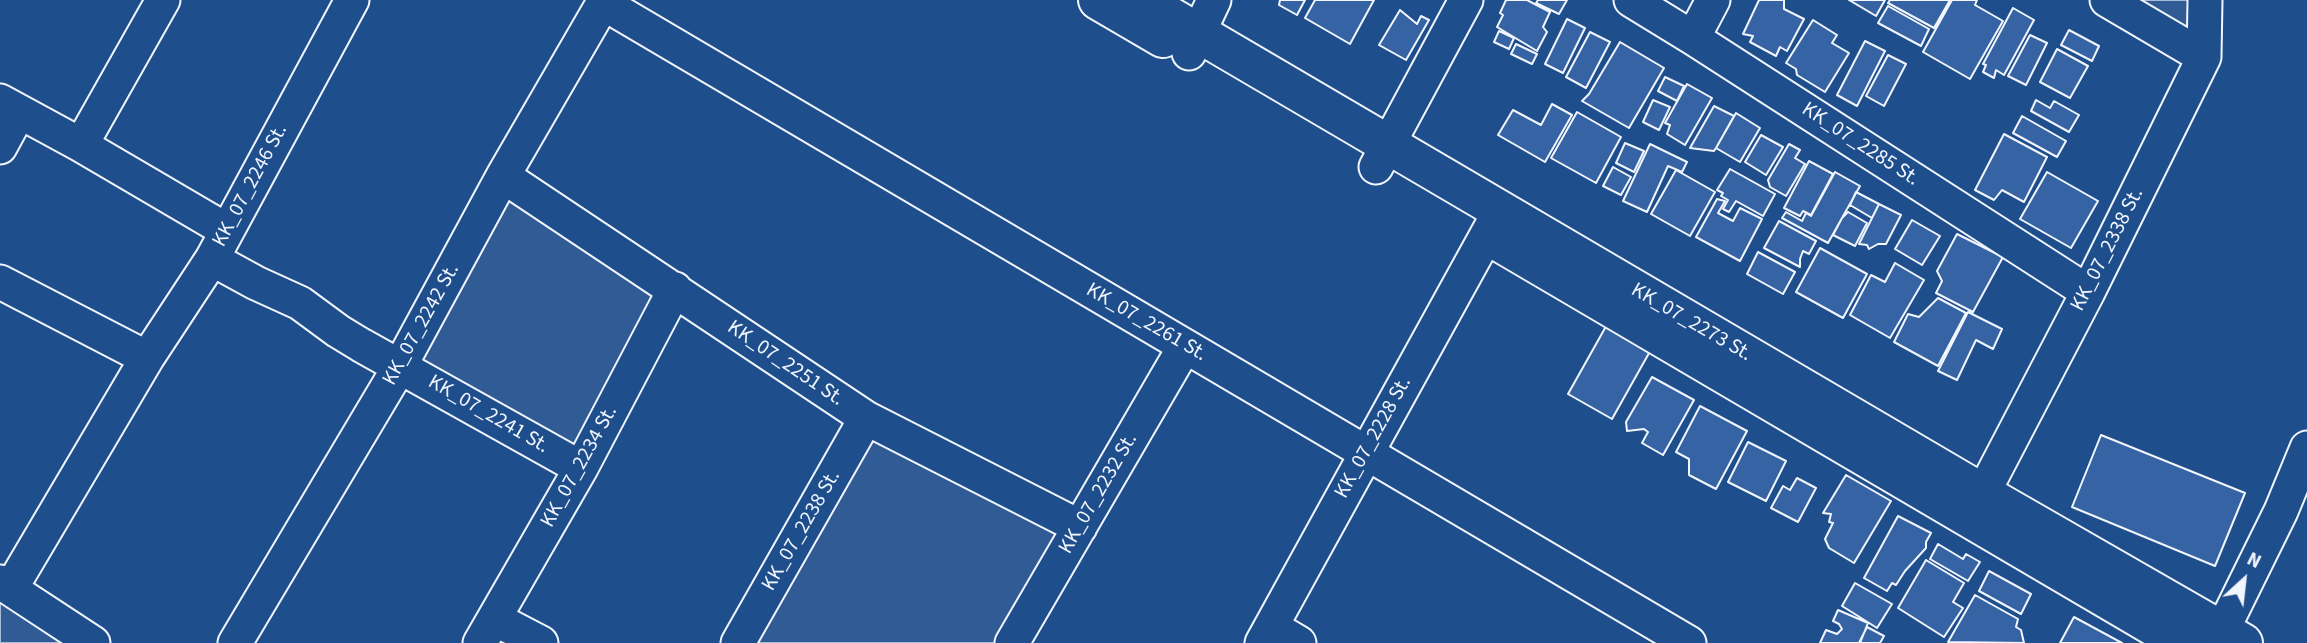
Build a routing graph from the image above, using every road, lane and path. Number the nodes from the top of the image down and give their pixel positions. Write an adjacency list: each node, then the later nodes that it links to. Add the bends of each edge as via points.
1 (1098, 0): 13 (main road, KK_07_2273 St.)
2 (1142, 0): 13 (main road, KK_07_2273 St.)
3 (1214, 0): 13 (street)
4 (1466, 0): 18 (street)
5 (1631, 0): 12 (street, KK_07_2285 St.)
6 (1713, 0): 12 (street)
7 (2107, 0): 14 (street)
8 (2206, 0): 14 (street, KK_07_2338 St.)
9 (156, 2): 16 (street)
10 (604, 2): 19 (street, KK_07_2242 St.); 25 (street, KK_07_2261 St.)
11 (343, 3): 21 (street, KK_07_2246 St.)
12 (1693, 38): 24 (street, KK_07_2285 St.)
13 (1194, 43): 18 (main road, KK_07_2273 St.)
14 (2204, 57): 24 (street, KK_07_2338 St.)
15 (10, 107): 16 (street, KK_07_2241 St.); 17 (street, KK_07_2241 St.)
16 (81, 145): 21 (street, KK_07_2241 St.)
17 (0, 147)
18 (1382, 156): 20 (main road, KK_07_2273 St.)
19 (503, 176): 23 (street, KK_07_2251 St.); 27 (street, KK_07_2242 St.)
20 (1493, 223): 30 (street, KK_07_2228 St.); 32 (main road, KK_07_2273 St.)
21 (219, 244): 26 (street, KK_07_2246 St.); 27 (street, KK_07_2241 St., via 256,283 300,303)
22 (0, 282): 26 (street)
23 (674, 289): 28 (street, KK_07_2251 St.); 31 (street, KK_07_2234 St.)
24 (2088, 292): 32 (street, KK_07_2338 St.)
25 (1185, 346): 30 (street, KK_07_2261 St.); 33 (street, KK_07_2232 St.)
26 (147, 358): 34 (street, KK_07_2246 St.)
27 (400, 366): 31 (street, KK_07_2241 St.); 39 (street, KK_07_2242 St.)
28 (866, 418): 33 (street, KK_07_2251 St.); 41 (street, KK_07_2238 St.)
29 (2307, 448): 37 (street)
30 (1366, 452): 36 (street, KK_07_2228 St.); 43 (street, KK_07_2261 St.)
31 (581, 468): 35 (street, KK_07_2234 St.)
32 (1976, 506): 37 (main road, KK_07_2273 St.); 44 (main road, KK_07_2273 St.)
33 (1080, 527): 42 (street, KK_07_2232 St.)
34 (6, 585): 38 (street)
35 (488, 631): 40 (street)
36 (1278, 638)
37 (2227, 639)
38 (93, 643)
39 (235, 643)
40 (541, 643)
41 (737, 643)
42 (1012, 643)
43 (1689, 643)
44 (2182, 643)

